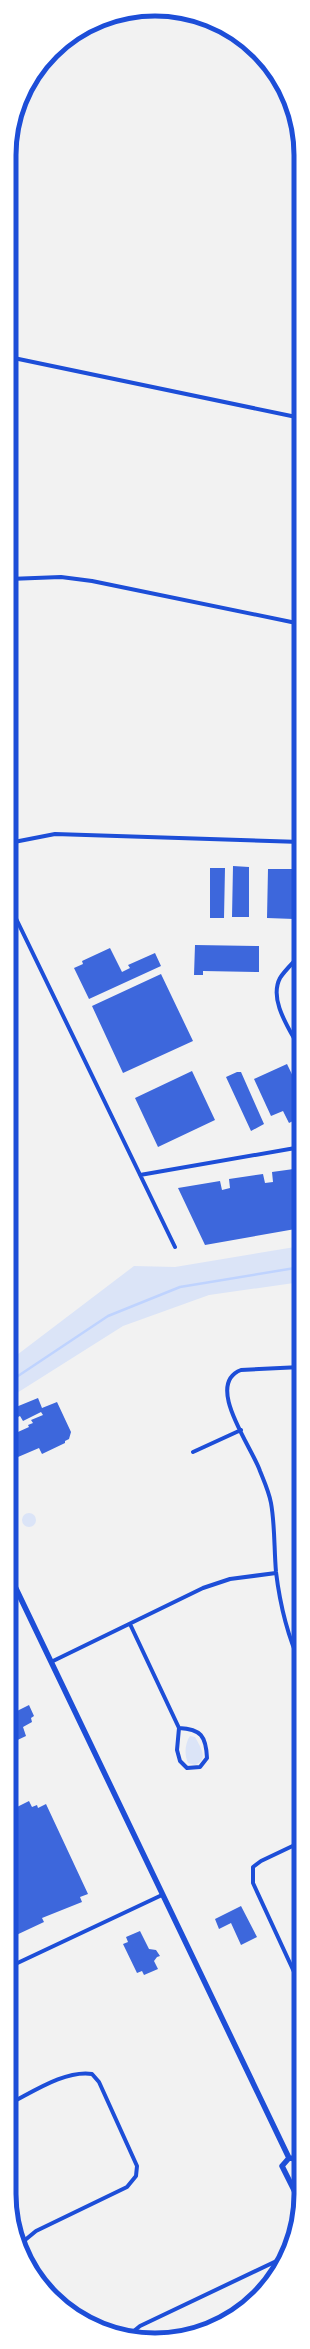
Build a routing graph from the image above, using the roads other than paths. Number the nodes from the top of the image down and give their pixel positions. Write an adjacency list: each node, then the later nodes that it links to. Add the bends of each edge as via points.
1 (16, 358): 2 (street)
2 (294, 417)
3 (16, 579): 4 (street, via 61,577 92,581)
4 (294, 623)
5 (16, 842): 6 (street, via 55,834)
6 (294, 842)
7 (16, 918): 11 (street)
8 (294, 962): 9 (street, via 280,978 276,992 279,1007)
9 (294, 1037)
10 (294, 1148): 11 (street)
11 (140, 1175): 12 (street)
12 (175, 1247)
13 (294, 1367): 14 (street, via 245,1369 233,1374 228,1380 226,1393)
14 (241, 1430): 15 (street); 16 (street, via 256,1458 271,1501)
15 (193, 1452)
16 (276, 1573): 18 (street, via 230,1579 203,1588); 19 (street, via 282,1614)
17 (16, 1589): 20 (main road)
18 (130, 1624): 20 (street); 21 (street)
19 (294, 1651)
20 (51, 1662): 23 (main road)
21 (179, 1728): 21 (street, via 177,1750 180,1761 187,1768 200,1767 207,1758 207,1746 202,1735 195,1729)
22 (294, 1845): 25 (street, via 252,1868 253,1883)
23 (162, 1895): 24 (street); 27 (main road)
24 (16, 1964)
25 (294, 1972)
26 (16, 2101): 30 (street, via 63,2078 82,2072 92,2074 99,2082 137,2166 136,2176 127,2187 36,2232)
27 (289, 2158): 28 (main road); 29 (main road, via 282,2166)
28 (294, 2159)
29 (294, 2191)
30 (25, 2241)
31 (277, 2261): 32 (street)
32 (134, 2331)

